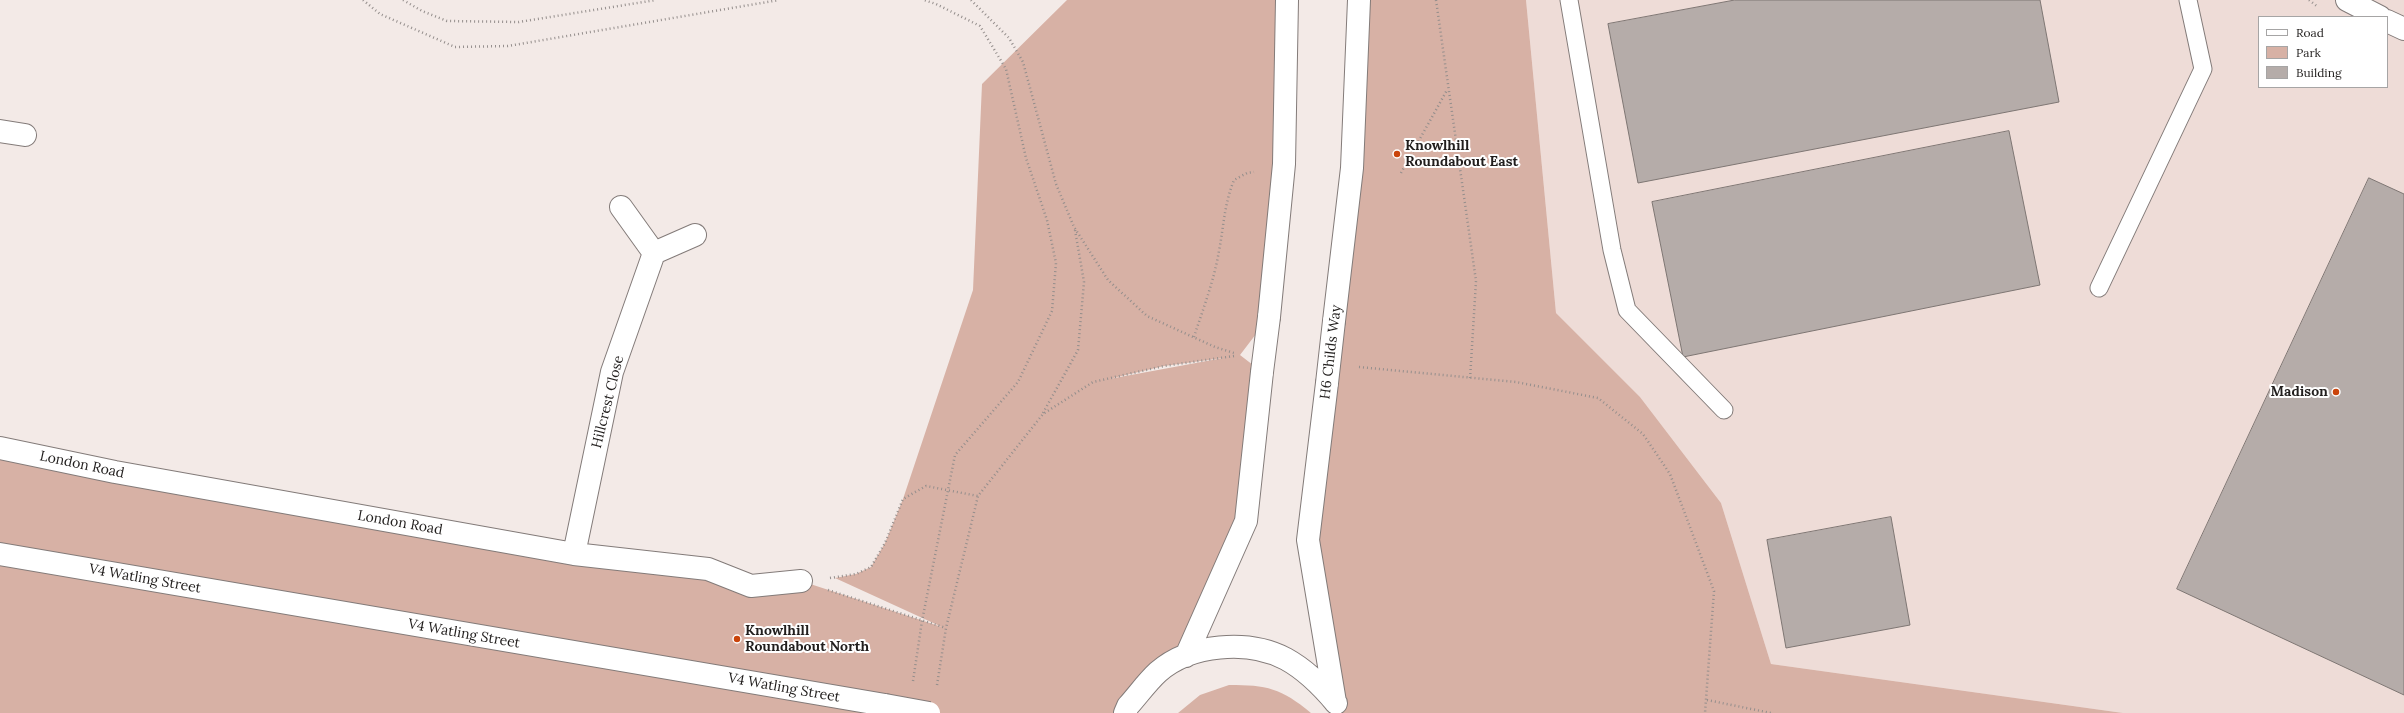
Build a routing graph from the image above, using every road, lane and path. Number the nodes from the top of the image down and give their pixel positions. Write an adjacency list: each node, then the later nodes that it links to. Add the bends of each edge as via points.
1 (363, 0): 4 (path, via 380,14 455,47 508,46)
2 (403, 0): 3 (path, via 447,21 519,22)
3 (656, 0)
4 (779, 0)
5 (924, 0): 32 (path, via 980,26 1006,70 1026,158 1047,220 1056,263 1052,311 1018,382 955,455)
6 (971, 0): 22 (path, via 1009,38 1023,62 1056,184)
7 (1287, 0): 39 (street, bridge, via 1284,164 1246,521)
8 (1359, 0): 43 (street, H6 Childs Way, bridge, via 1352,168 1308,540)
9 (1436, 0): 16 (path)
10 (1569, 0): 29 (lane, via 1612,250 1627,310)
11 (2188, 0): 25 (lane, via 2203,69)
12 (2347, 0): 13 (street)
13 (2378, 16)
14 (2388, 21): 15 (street)
15 (2404, 29)
16 (1447, 90): 20 (path); 28 (path, via 1476,281)
17 (0, 131): 18 (street)
18 (25, 136)
19 (1260, 171): 26 (path, via 1247,173 1234,180 1225,201 1219,252)
20 (1401, 173)
21 (621, 208): 24 (street)
22 (1074, 228): 26 (path, via 1114,285 1148,316); 30 (path, via 1084,282 1078,350)
23 (694, 235): 24 (street)
24 (654, 253): 35 (street, Hillcrest Close, via 612,372)
25 (2099, 288)
26 (1194, 337): 30 (path, via 1240,355 1164,366 1093,382)
27 (1356, 367): 28 (path)
28 (1470, 378): 42 (path, via 1516,382 1598,398 1643,434 1670,474 1714,591)
29 (1724, 410)
30 (1043, 414): 33 (path)
31 (0, 448): 35 (street, London Road, via 115,472)
32 (948, 490): 33 (path); 36 (path, via 926,486 903,499 885,543 871,566 856,574); 37 (path)
33 (978, 496): 38 (path)
34 (0, 554): 44 (street, V4 Watling Street, bridge)
35 (574, 554): 36 (street, London Road, via 708,569 751,586)
36 (801, 581): 37 (path)
37 (922, 621): 38 (path); 40 (path)
38 (946, 628): 41 (path)
39 (1186, 656): 43 (street, via 1219,648 1253,649 1278,656 1313,677); 45 (street, via 1159,672 1128,706)
40 (912, 682)
41 (937, 690)
42 (1707, 700): 46 (path); 47 (path)
43 (1338, 708)
44 (929, 713)
45 (1125, 713)
46 (1704, 713)
47 (1771, 713)

